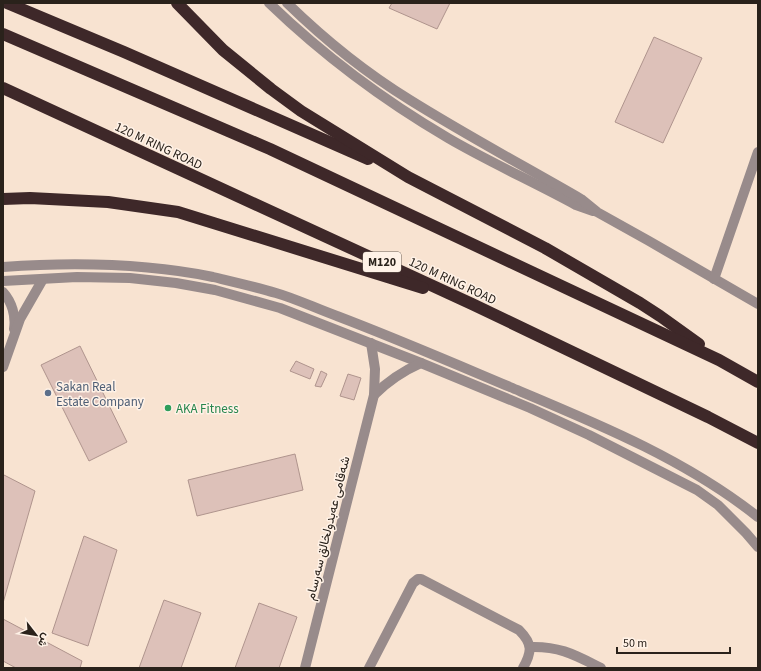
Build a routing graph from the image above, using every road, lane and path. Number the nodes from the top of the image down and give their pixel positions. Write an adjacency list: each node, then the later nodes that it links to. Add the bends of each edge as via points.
1 (7, 3): 8 (highway)
2 (177, 3): 8 (highway, via 223,50 271,89 301,111)
3 (269, 3): 10 (street, via 347,71 402,110 448,138 581,208)
4 (286, 3): 10 (street, via 332,43 390,87 442,120 581,199)
5 (3, 34): 20 (highway, via 277,152)
6 (3, 88): 16 (highway, 120 M RING ROAD / M120)
7 (758, 152): 13 (street)
8 (408, 177): 20 (highway, via 545,248 640,303)
9 (3, 200): 16 (highway, via 30,198 108,202 178,212)
10 (597, 212): 13 (street)
11 (3, 267): 26 (street, via 124,265 213,277 278,294 374,330 595,424 692,472)
12 (43, 279): 14 (street); 18 (street); 19 (street, via 130,278 215,290 280,308)
13 (714, 279): 17 (street)
14 (3, 281)
15 (3, 292): 18 (street, via 14,312)
16 (472, 304): 25 (highway, 120 M RING ROAD / M120)
17 (758, 304)
18 (14, 333): 22 (street)
19 (371, 343): 21 (street); 24 (street, شەقامی عەبدولخالق سەرسام, via 375,369)
20 (719, 360): 23 (highway)
21 (421, 363): 24 (street, via 396,376); 27 (street, via 589,434 687,484 718,505)
22 (3, 366)
23 (758, 382)
24 (374, 395): 29 (street, شەقامی عەبدولخالق سەرسام)
25 (758, 443)
26 (758, 516)
27 (758, 547)
28 (530, 646): 30 (street, via 521,632 509,624 424,579 418,579 413,583); 31 (street); 32 (street, via 567,651)
29 (305, 668)
30 (369, 668)
31 (523, 668)
32 (601, 668)

